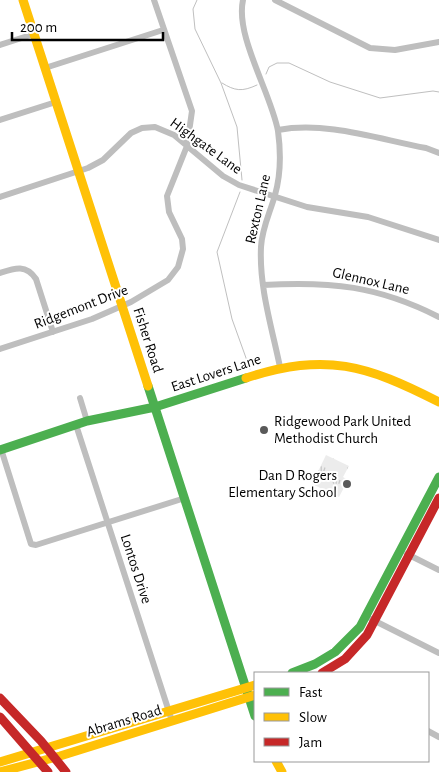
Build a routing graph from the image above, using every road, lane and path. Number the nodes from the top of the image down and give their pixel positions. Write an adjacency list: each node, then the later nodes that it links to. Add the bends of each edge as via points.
1 (23, 0): 6 (street, Fisher Road)
2 (154, 0): 5 (street, Ridgemont Drive)
3 (243, 0): 12 (street, Rexton Lane, via 242,22)
4 (275, 0): 7 (street, via 370,48 395,50)
5 (163, 30): 9 (street); 13 (street, Ridgemont Drive, via 192,111)
6 (34, 34): 8 (street); 9 (street, Fisher Road)
7 (439, 42)
8 (0, 45)
9 (45, 68): 10 (street, Fisher Road)
10 (56, 102): 11 (street); 15 (street, Fisher Road)
11 (0, 120)
12 (278, 130): 14 (street, via 318,127); 16 (street, Rexton Lane, via 280,167)
13 (187, 146): 15 (street, Highgate Lane, via 161,128 142,128 127,136 103,160); 16 (street, Highgate Lane, via 230,181); 21 (street, Ridgemont Drive, via 167,196 169,212 182,239 178,268 158,287)
14 (439, 153)
15 (79, 171): 17 (street, Highgate Lane); 21 (street, Fisher Road)
16 (275, 196): 18 (street, Highgate Lane, via 307,207 368,217); 20 (street, Rexton Lane, via 261,246)
17 (0, 197)
18 (439, 240)
19 (2, 272): 23 (street, via 17,268 31,272)
20 (263, 285): 22 (street, Glennox Lane, via 337,284 389,295); 25 (street, Rexton Lane)
21 (122, 305): 23 (street, Ridgemont Drive); 28 (street, Fisher Road)
22 (439, 317)
23 (53, 332): 24 (street, Ridgemont Drive)
24 (0, 349)
25 (280, 367): 27 (street, East Lovers Lane, via 321,363 360,367 392,378); 28 (street, East Lovers Lane)
26 (80, 398): 29 (street)
27 (439, 402)
28 (155, 407): 29 (street, East Lovers Lane); 33 (street, Fisher Road)
29 (87, 421): 30 (street, East Lovers Lane)
30 (76, 424): 31 (street, East Lovers Lane); 35 (street, Lontos Drive)
31 (1, 449): 35 (street, via 31,544)
32 (438, 484): 36 (street)
33 (185, 498): 35 (street); 47 (street, Fisher Road)
34 (439, 498): 37 (street)
35 (108, 523): 50 (street, Lontos Drive)
36 (401, 551): 37 (street); 39 (street)
37 (410, 555): 38 (street); 40 (street)
38 (439, 570)
39 (366, 616): 40 (street); 41 (street)
40 (376, 621): 42 (street); 43 (street)
41 (348, 642): 42 (street); 44 (street)
42 (356, 649): 46 (street)
43 (439, 653)
44 (324, 661): 45 (street); 46 (street)
45 (295, 672)
46 (327, 672)
47 (250, 693): 49 (street, Fisher Road); 50 (street, Abrams Road)
48 (0, 698): 52 (street)
49 (254, 711)
50 (171, 716): 52 (street, Abrams Road); 54 (street, Abrams Road)
51 (0, 717): 53 (street)
52 (48, 749): 53 (street, Abrams Road); 54 (street)
53 (32, 752): 55 (street); 56 (street, Abrams Road)
54 (55, 758): 55 (street, Abrams Road); 59 (street)
55 (39, 761): 57 (street, Abrams Road); 58 (street)
56 (0, 762)
57 (0, 772)
58 (48, 772)
59 (66, 772)

